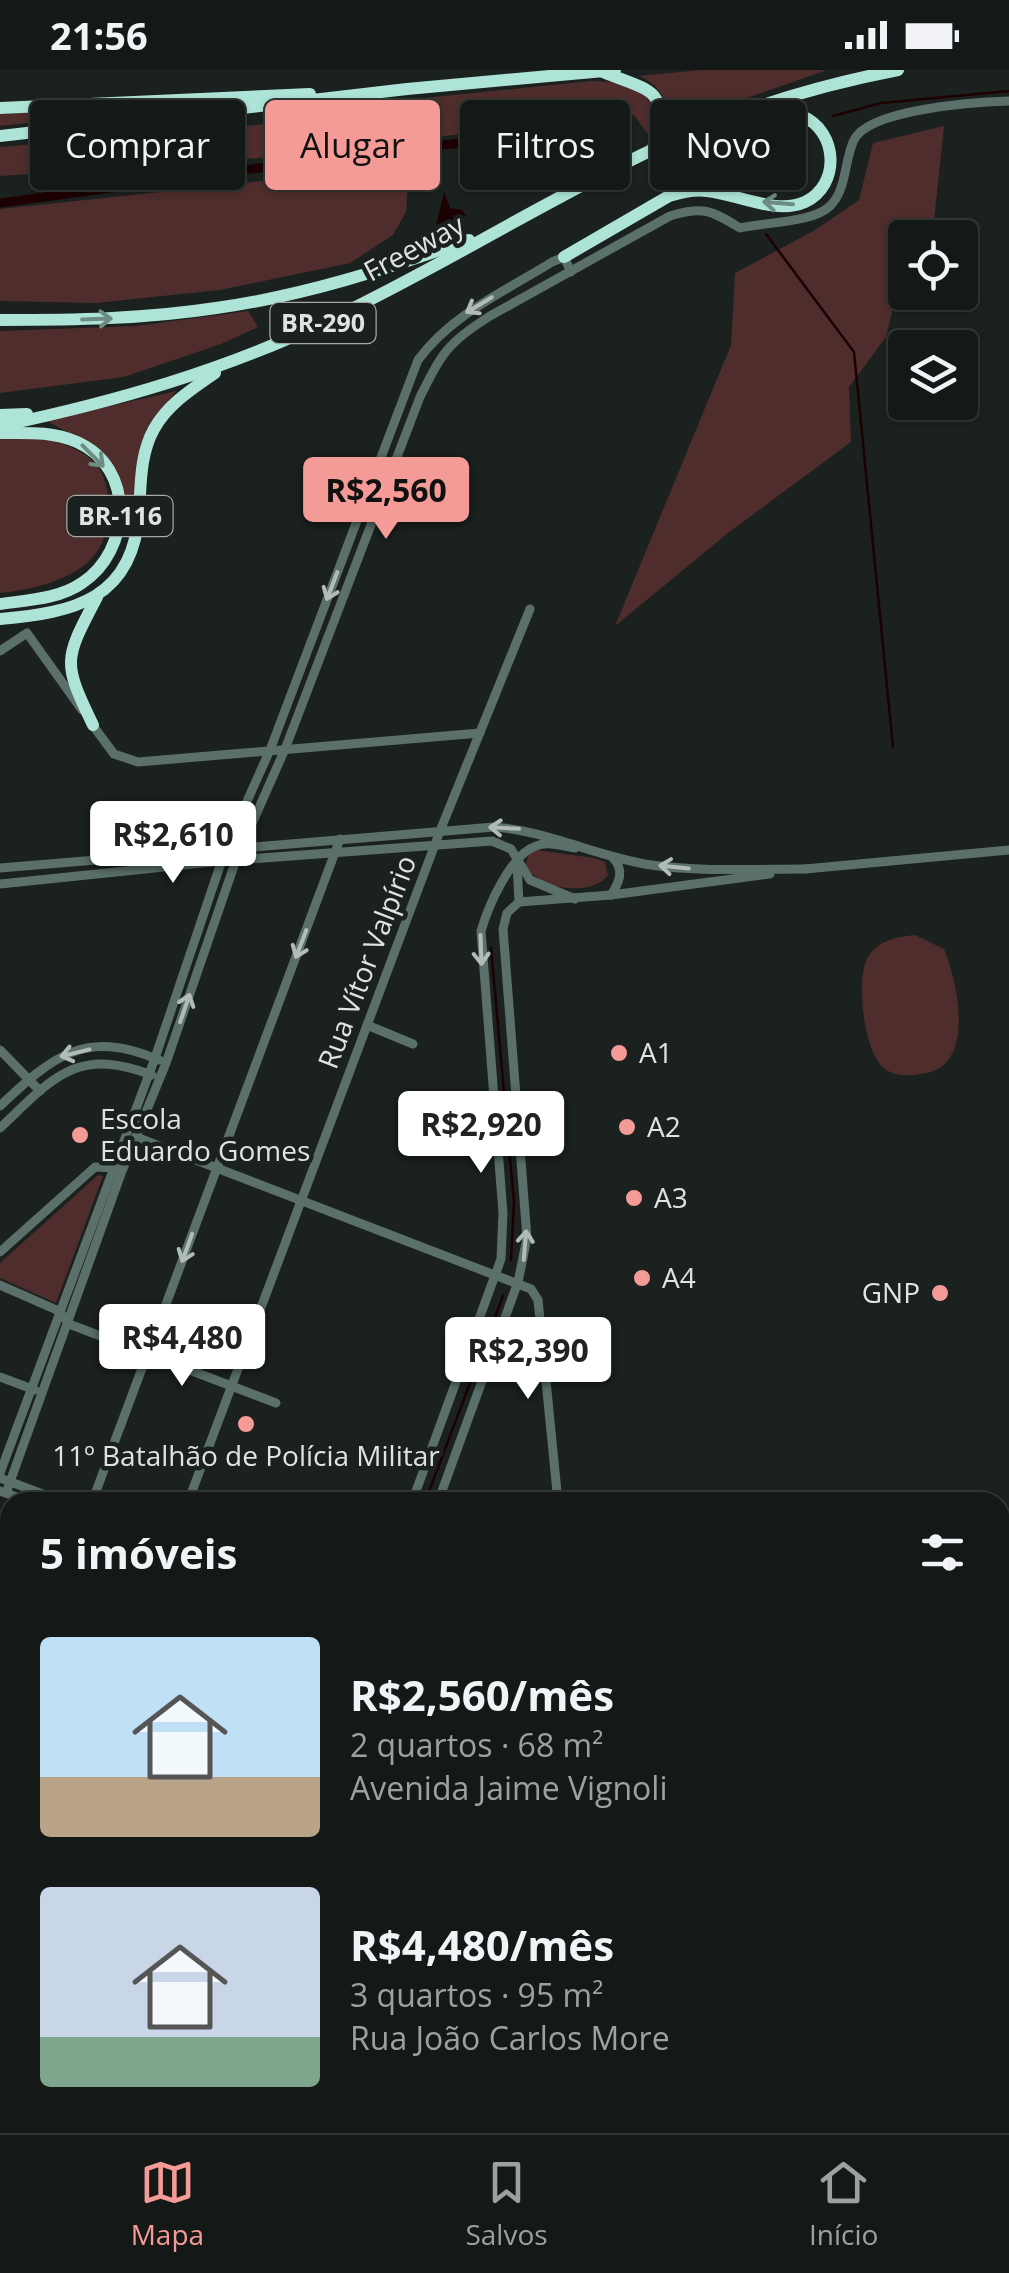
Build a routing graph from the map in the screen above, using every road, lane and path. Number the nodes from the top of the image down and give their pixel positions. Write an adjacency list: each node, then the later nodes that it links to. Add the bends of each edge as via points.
1 (616, 70): 3 (highway)
2 (898, 70): 6 (highway, Freeway / BR-290)
3 (600, 71): 4 (highway); 5 (highway, via 648,90)
4 (407, 89): 8 (highway); 10 (highway)
5 (656, 100)
6 (781, 100)
7 (1009, 101): 17 (street, via 926,110 866,126 854,138 830,207 815,215 740,228 694,209)
8 (0, 108)
9 (806, 118): 13 (highway, one-way to 13, via 831,152 830,176 814,196 783,206)
10 (0, 136)
11 (650, 151): 14 (highway, Freeway / BR-290)
12 (687, 190): 15 (highway, one-way to 15)
13 (705, 190)
14 (500, 229): 19 (highway, one-way to 14, via 126,318 254,302 356,278); 20 (highway, Freeway / BR-290, via 395,288)
15 (564, 257): 16 (street); 17 (street)
16 (548, 265): 18 (street); 24 (street, one-way to 24, via 435,336 418,360)
17 (571, 272): 18 (street)
18 (555, 281): 25 (street, via 467,330 442,352)
19 (0, 320)
20 (231, 362): 21 (highway, Freeway / BR-290); 26 (highway, via 179,398 154,428 142,463 135,543)
21 (70, 411): 22 (highway); 23 (highway, Freeway / BR-290)
22 (0, 416)
23 (0, 430): 27 (highway, BR-116, one-way to 27, via 49,433 81,444 102,462 121,509 119,538 105,564 81,584)
24 (380, 458): 25 (street); 34 (street, one-way to 34)
25 (395, 464): 33 (street)
26 (98, 595): 29 (highway, via 51,615); 31 (highway, via 69,666)
27 (0, 604)
28 (530, 609): 32 (street, Rua Vítor Valpírio)
29 (0, 620)
30 (0, 651): 31 (street, via 27,633)
31 (93, 725): 34 (street, via 114,754 138,762)
32 (480, 733): 33 (street); 35 (street, Rua Vítor Valpírio)
33 (285, 749): 34 (street); 39 (street)
34 (270, 750): 40 (street)
35 (440, 831): 36 (street); 38 (street, Rua Vítor Valpírio); 41 (street, one-way to 35, via 528,830)
36 (340, 839): 37 (street); 43 (street)
37 (312, 842): 39 (street); 43 (street)
38 (435, 845): 43 (street); 48 (street, via 492,841 511,849); 56 (street, Rua Vítor Valpírio)
39 (241, 847): 40 (street); 45 (street)
40 (226, 848): 46 (street); 47 (street)
41 (589, 850): 44 (street); 48 (street, via 546,844)
42 (1009, 850): 50 (street)
43 (336, 852): 45 (street); 68 (street, one-way to 68)
44 (610, 856): 50 (street, one-way to 44, via 689,869); 53 (street, via 620,878)
45 (236, 860): 46 (street); 60 (street, one-way to 45)
46 (222, 861): 51 (street); 59 (street)
47 (64, 862): 49 (street); 51 (street)
48 (517, 862): 54 (street, via 542,888); 55 (street); 72 (street, one-way to 72, via 488,905 481,931 503,1212)
49 (0, 868)
50 (806, 869): 53 (street)
51 (65, 878): 52 (street)
52 (0, 884)
53 (611, 895): 54 (street)
54 (574, 899): 55 (street)
55 (519, 902): 73 (street, one-way to 55, via 526,1208 503,929)
56 (367, 1025): 57 (street); 70 (street, Rua Vítor Valpírio)
57 (413, 1044)
58 (0, 1050): 63 (street)
59 (155, 1058): 60 (street); 61 (street); 63 (street, one-way to 63, via 104,1047 50,1060)
60 (166, 1063): 62 (street)
61 (148, 1074): 62 (street); 64 (street, via 104,1062 77,1067); 69 (street)
62 (160, 1078): 67 (street)
63 (29, 1079): 64 (street); 65 (street)
64 (40, 1090): 66 (street)
65 (0, 1106)
66 (0, 1128)
67 (136, 1137): 68 (street); 69 (street)
68 (217, 1168): 70 (street); 79 (street, one-way to 79)
69 (118, 1169): 71 (street, via 95,1167); 75 (street); 76 (street)
70 (302, 1200): 72 (street); 81 (street, Rua Vítor Valpírio)
71 (0, 1252)
72 (496, 1274): 73 (street); 90 (street)
73 (521, 1284): 77 (street); 78 (street, via 538,1300)
74 (0, 1285): 75 (street)
75 (59, 1311): 76 (street); 82 (street)
76 (69, 1324): 79 (street); 83 (street)
77 (501, 1329): 78 (street, via 521,1323); 91 (street)
78 (542, 1338): 92 (street)
79 (147, 1355): 81 (street); 88 (street)
80 (0, 1377): 82 (street)
81 (231, 1386): 84 (street); 89 (street, Rua Vítor Valpírio)
82 (32, 1388): 83 (street); 85 (street)
83 (43, 1393): 85 (street)
84 (276, 1403)
85 (4, 1478): 86 (street); 87 (street)
86 (3, 1492)
87 (39, 1492)
88 (96, 1492)
89 (192, 1492)
90 (416, 1492)
91 (442, 1492)
92 (557, 1492)

